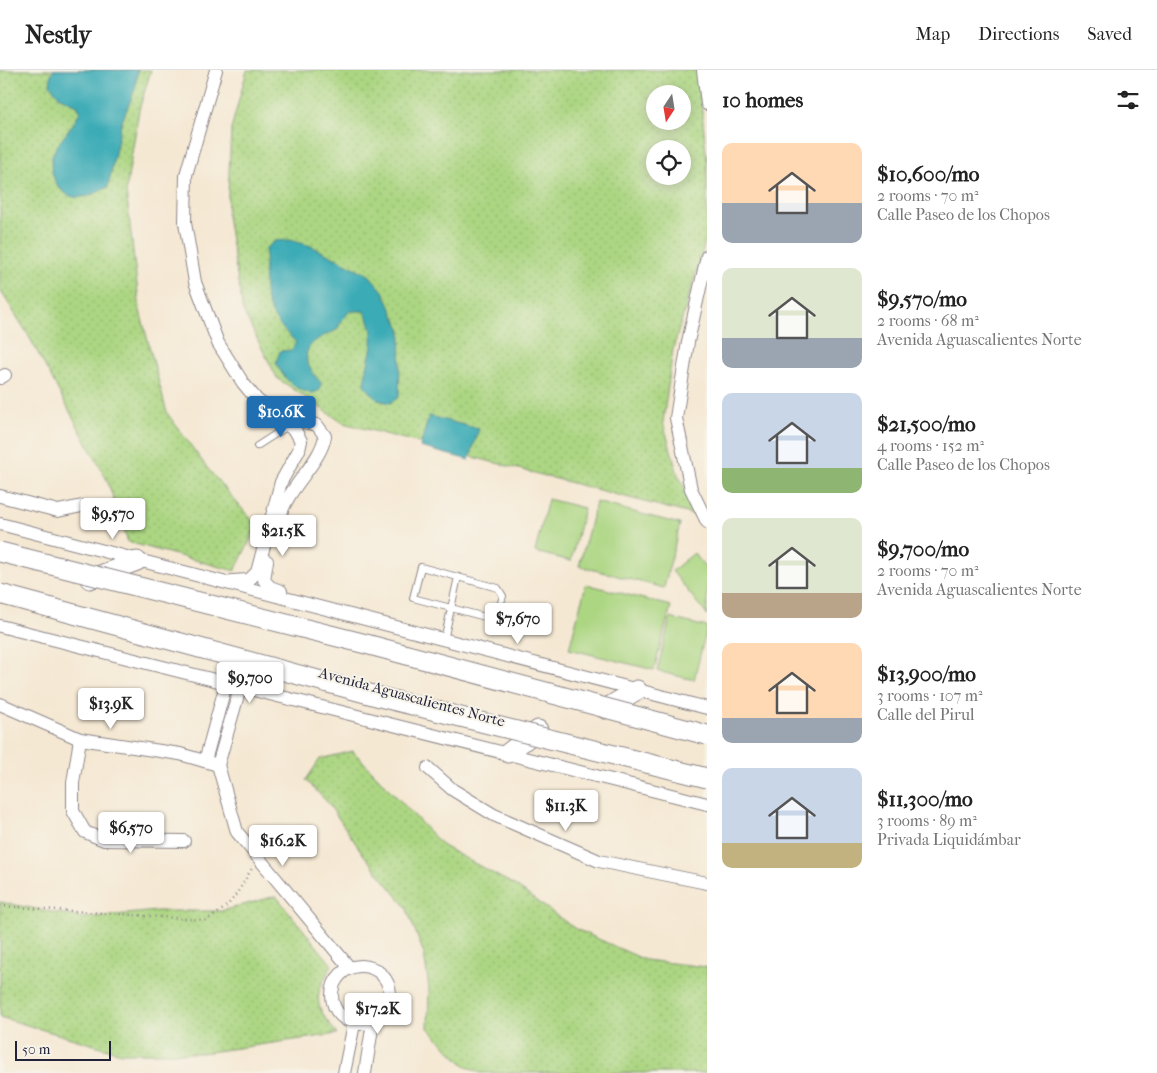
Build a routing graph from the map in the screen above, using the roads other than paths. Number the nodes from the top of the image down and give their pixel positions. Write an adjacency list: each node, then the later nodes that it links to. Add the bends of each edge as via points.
1 (216, 70): 5 (street, via 186,175 185,223 195,282 218,343 243,383)
2 (704, 70): 3 (street)
3 (707, 104)
4 (707, 256): 10 (street, via 676,418 691,489)
5 (266, 408): 6 (street); 19 (street, via 318,425 325,436 316,456 286,500 264,580 273,589 311,600)
6 (288, 426): 7 (lane); 16 (street, via 298,434 300,446 281,482 257,572 246,580)
7 (257, 446)
8 (0, 496): 9 (street, via 58,511)
9 (82, 506)
10 (707, 522)
11 (0, 524): 13 (street)
12 (0, 553): 15 (main road); 30 (main road, bridge, via 366,644)
13 (137, 561): 15 (main road); 16 (street)
14 (458, 577): 20 (lane); 20 (lane, via 421,567 412,596 415,600); 20 (lane, via 498,588 503,596 494,618)
15 (90, 579): 28 (main road)
16 (220, 581): 19 (street)
17 (0, 589): 29 (main road, Avenida Aguascalientes Norte)
18 (0, 594): 37 (main road, bridge, via 393,700)
19 (323, 607): 22 (street)
20 (451, 609): 22 (lane)
21 (0, 626): 23 (street, Avenida Aguascalientes Norte)
22 (444, 640): 25 (street)
23 (226, 684): 24 (street, Avenida Aguascalientes Norte); 33 (street)
24 (240, 688): 32 (street, Avenida Aguascalientes Norte); 34 (street)
25 (637, 690): 27 (street); 28 (main road)
26 (0, 704): 31 (street)
27 (707, 708)
28 (605, 709): 30 (main road)
29 (538, 730): 32 (main road); 36 (main road, Avenida Aguascalientes Norte)
30 (707, 736)
31 (80, 739): 33 (street, via 180,754); 39 (street, via 73,783 73,812 85,832 104,840)
32 (508, 753): 38 (street, Avenida Aguascalientes Norte)
33 (205, 761): 34 (street)
34 (218, 765): 41 (street, via 237,832)
35 (428, 768): 40 (street, via 452,790 494,815 600,861)
36 (707, 774)
37 (707, 778)
38 (707, 804)
39 (184, 841)
40 (707, 883)
41 (349, 967): 42 (street, via 372,967 382,973 388,983 391,994 389,1006); 43 (street, via 332,985 331,997 335,1009)
42 (373, 1022): 43 (street); 45 (street)
43 (354, 1024): 44 (street)
44 (344, 1073)
45 (365, 1073)

